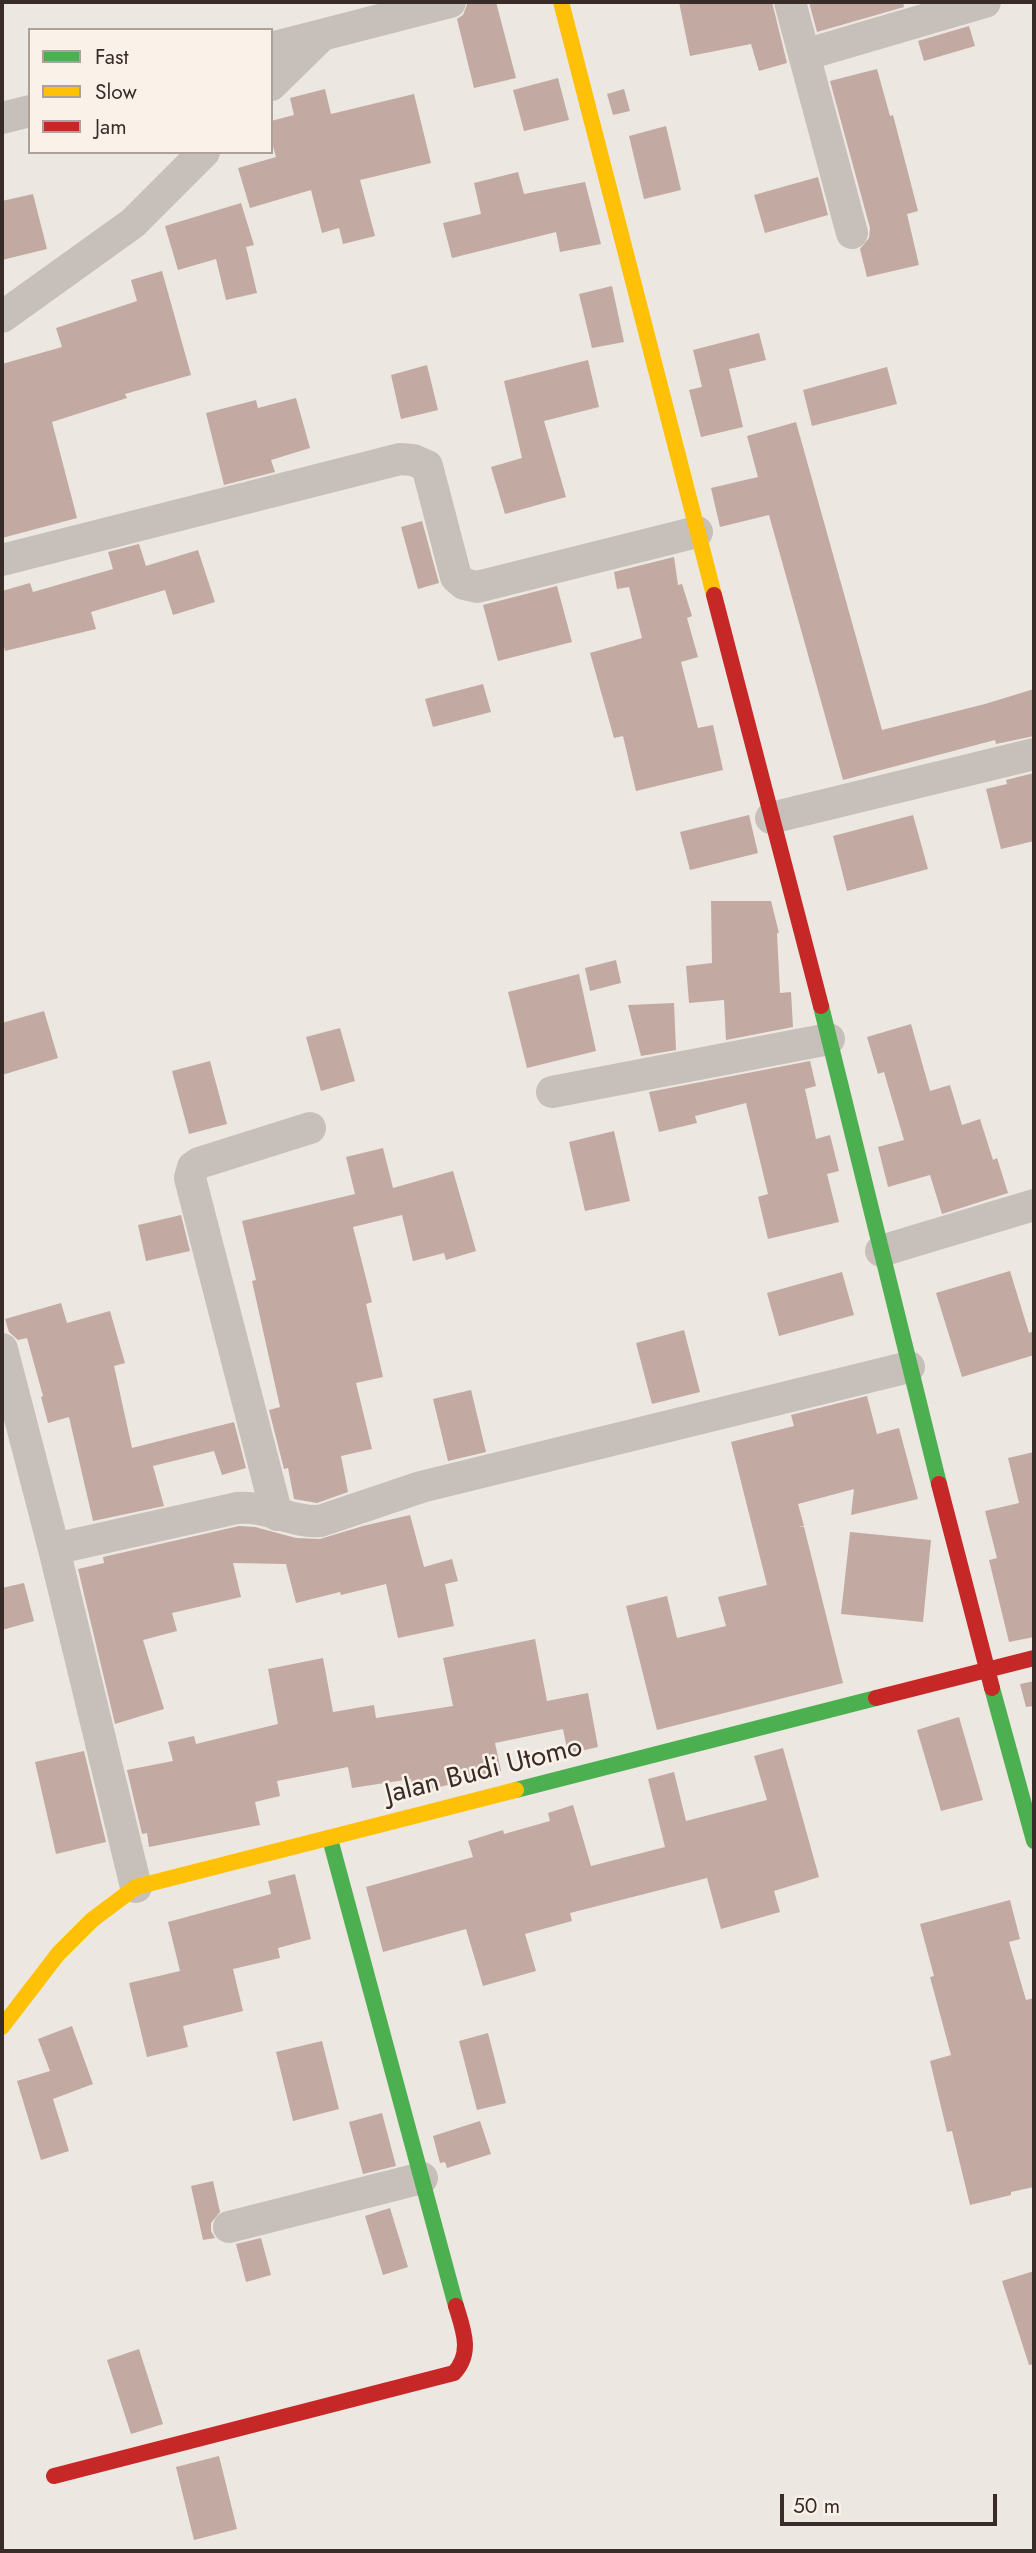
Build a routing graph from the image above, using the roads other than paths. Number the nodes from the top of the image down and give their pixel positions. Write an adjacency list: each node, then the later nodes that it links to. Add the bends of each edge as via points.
1 (450, 2): 5 (street)
2 (561, 2): 14 (street)
3 (790, 2): 7 (street)
4 (985, 2): 7 (street)
5 (322, 35): 6 (street); 8 (street)
6 (273, 47)
7 (804, 55): 12 (street)
8 (273, 83)
9 (28, 112): 10 (street)
10 (2, 118)
11 (202, 154): 13 (street, via 133,223)
12 (852, 233)
13 (2, 317)
14 (697, 532): 15 (street, via 477,587 464,584 456,577 426,466 400,459); 17 (street)
15 (2, 560)
16 (1034, 754): 17 (street)
17 (771, 817): 18 (street)
18 (829, 1039): 19 (street); 22 (street)
19 (552, 1092)
20 (310, 1128): 25 (street, via 199,1163 190,1178)
21 (1034, 1205): 22 (street)
22 (881, 1251): 24 (street)
23 (2, 1349): 26 (street)
24 (909, 1367): 25 (street, via 421,1487 320,1521); 28 (street)
25 (277, 1515): 26 (street, via 237,1508)
26 (54, 1549): 31 (street)
27 (1034, 1658): 28 (street, Jalan Budi Utomo)
28 (986, 1671): 29 (street, Jalan Budi Utomo); 30 (street)
29 (330, 1839): 31 (street, Jalan Budi Utomo); 33 (street)
30 (1034, 1841)
31 (136, 1887): 32 (street, Jalan Budi Utomo, via 92,1920 58,1954)
32 (2, 2027)
33 (422, 2178): 34 (street); 35 (street, via 464,2334 466,2358 454,2373)
34 (229, 2227)
35 (54, 2476)

